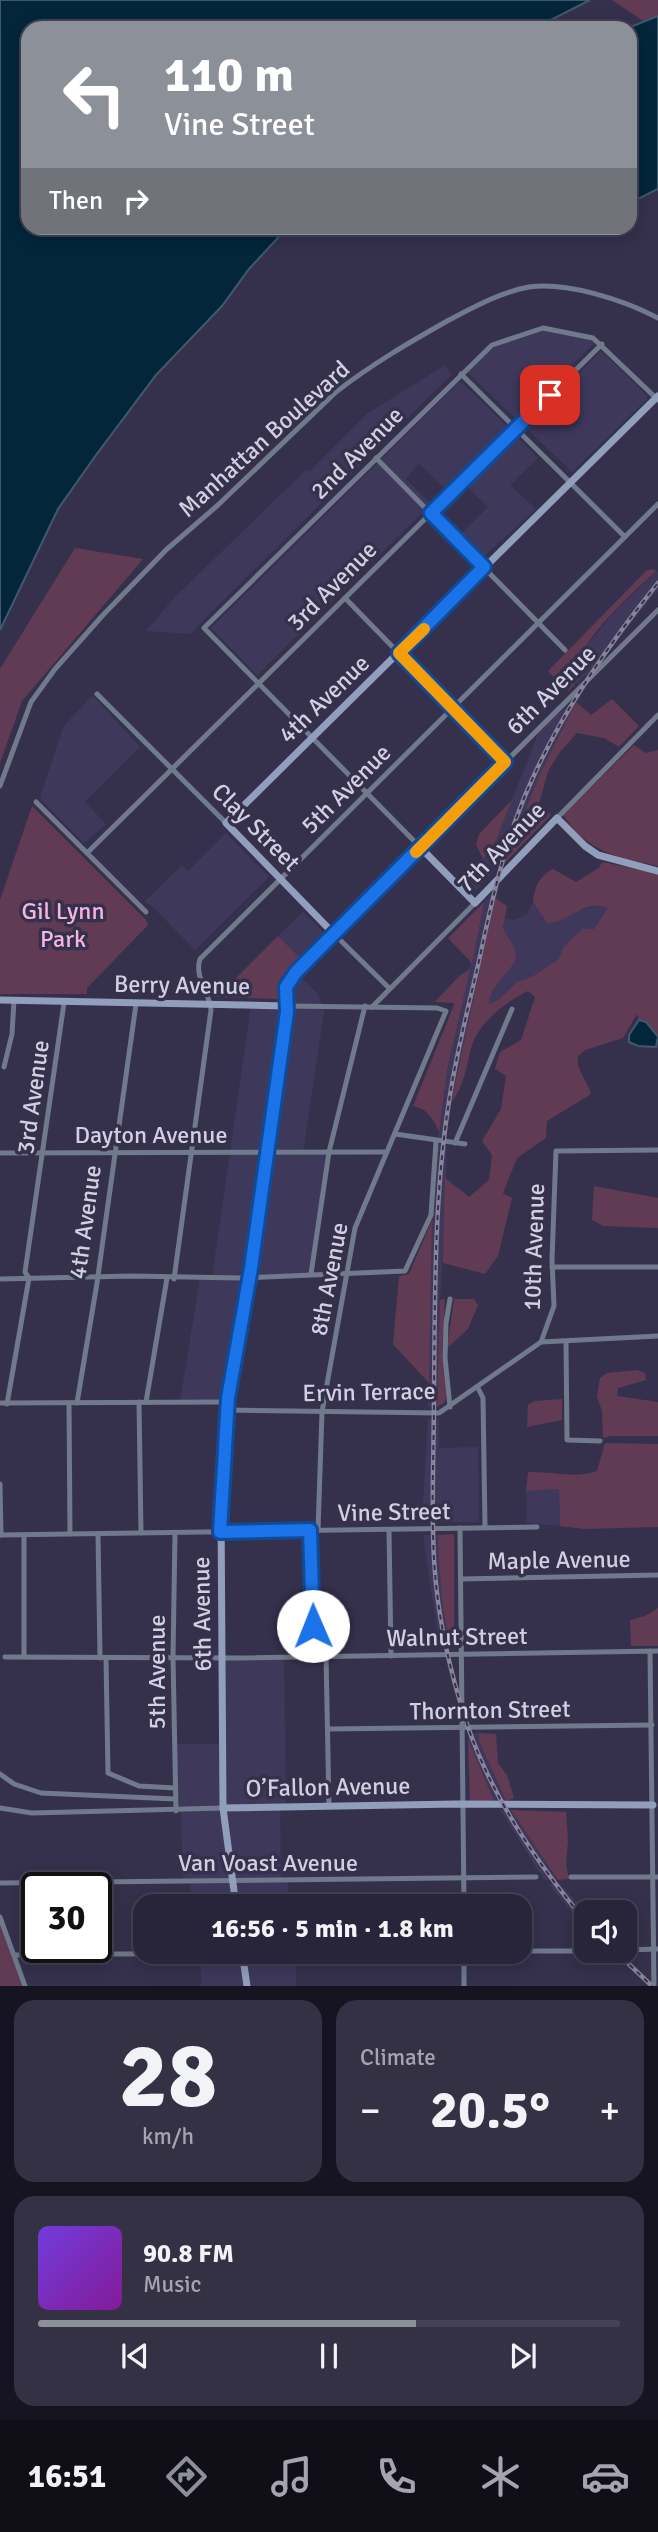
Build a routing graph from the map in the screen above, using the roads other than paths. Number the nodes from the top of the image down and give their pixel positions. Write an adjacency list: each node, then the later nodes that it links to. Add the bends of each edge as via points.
1 (658, 318): 24 (street, Manhattan Boulevard, via 609,298 553,286 530,287 465,312 401,346 354,379 166,550 55,669 31,702)
2 (602, 344): 3 (street, 2nd Avenue, via 548,329 529,331 492,345); 4 (street); 5 (street, 3rd Avenue)
3 (461, 374): 5 (street); 6 (street, 2nd Avenue)
4 (657, 398): 7 (street, 4th Avenue)
5 (516, 430): 7 (street); 9 (street, 3rd Avenue)
6 (376, 458): 9 (street); 17 (street, 2nd Avenue, via 204,628)
7 (570, 482): 10 (street); 11 (street, 4th Avenue)
8 (658, 504): 10 (street, 5th Avenue)
9 (431, 513): 11 (street); 12 (street, 3rd Avenue)
10 (625, 537): 14 (street, 5th Avenue)
11 (484, 567): 14 (street); 16 (street, 4th Avenue)
12 (345, 598): 16 (street); 17 (street, 3rd Avenue)
13 (658, 610): 22 (street, 6th Avenue)
14 (538, 623): 15 (street); 19 (street, 5th Avenue)
15 (565, 650)
16 (399, 653): 19 (street); 21 (street, 4th Avenue)
17 (259, 683): 21 (street); 23 (street, 3rd Avenue)
18 (97, 694): 23 (street, Clay Street)
19 (452, 708): 22 (street); 25 (street, 5th Avenue)
20 (658, 715): 27 (street, 7th Avenue)
21 (312, 737): 25 (street); 28 (street, 4th Avenue)
22 (505, 762): 29 (street, 6th Avenue)
23 (172, 769): 28 (street, Clay Street); 30 (street, 3rd Avenue)
24 (0, 786)
25 (366, 793): 29 (street); 32 (street, 5th Avenue)
26 (36, 802): 30 (street)
27 (556, 818): 31 (street, via 598,855); 33 (street, 7th Avenue)
28 (226, 823): 32 (street, Clay Street)
29 (420, 847): 33 (street); 35 (street, 6th Avenue)
30 (87, 853): 34 (street)
31 (658, 871)
32 (280, 879): 35 (street, Clay Street); 41 (street, 5th Avenue, via 200,959 200,975)
33 (475, 902): 36 (street, 7th Avenue)
34 (146, 912)
35 (334, 934): 36 (street, Clay Street); 42 (street, 6th Avenue, via 291,977 286,987)
36 (389, 988): 43 (street, 7th Avenue)
37 (0, 1000): 38 (street, Berry Avenue)
38 (14, 1000): 39 (street, Berry Avenue); 46 (street)
39 (64, 1003): 40 (street, Berry Avenue); 56 (street, 3rd Avenue)
40 (136, 1004): 41 (street, Berry Avenue); 57 (street, 4th Avenue)
41 (211, 1004): 42 (street, Berry Avenue); 58 (street, 5th Avenue)
42 (287, 1006): 43 (street, Berry Avenue); 52 (street, 6th Avenue)
43 (368, 1006): 45 (street, Berry Avenue); 53 (street, 7th Avenue)
44 (512, 1009): 49 (street)
45 (446, 1011): 47 (street, 8th Avenue)
46 (4, 1067)
47 (394, 1134): 48 (street); 54 (street, 8th Avenue)
48 (436, 1142): 49 (street); 61 (street, via 431,1215 405,1272)
49 (455, 1143): 50 (street)
50 (465, 1144)
51 (658, 1150): 60 (street, 10th Avenue, via 556,1151)
52 (267, 1152): 53 (street, Dayton Avenue); 58 (street, Dayton Avenue); 66 (street, 6th Avenue)
53 (329, 1152): 54 (street, Dayton Avenue); 62 (street, 7th Avenue)
54 (387, 1152): 61 (street, 8th Avenue, via 355,1228)
55 (0, 1153): 56 (street, Dayton Avenue)
56 (42, 1153): 57 (street, Dayton Avenue); 64 (street, 3rd Avenue, via 25,1272)
57 (114, 1153): 58 (street, Dayton Avenue); 63 (street, 4th Avenue)
58 (191, 1153): 68 (street, 5th Avenue)
59 (658, 1266): 60 (street)
60 (552, 1267): 71 (street, 10th Avenue, via 554,1306)
61 (347, 1273): 62 (street); 80 (street, 8th Avenue)
62 (311, 1274): 66 (street)
63 (97, 1277): 64 (street); 65 (street); 76 (street, 4th Avenue)
64 (29, 1278): 67 (street); 77 (street, 3rd Avenue)
65 (167, 1278): 68 (street); 74 (street)
66 (249, 1278): 68 (street); 78 (street, 6th Avenue)
67 (0, 1279)
68 (174, 1279)
69 (450, 1300): 79 (street, via 444,1358)
70 (658, 1336): 72 (street)
71 (541, 1342): 72 (street); 73 (street, Ervin Terrace)
72 (566, 1342): 81 (street, 10th Avenue, via 567,1440)
73 (478, 1388): 79 (street, Ervin Terrace); 83 (street, via 483,1398)
74 (142, 1402): 76 (street, Ervin Terrace); 78 (street, Ervin Terrace); 90 (street)
75 (69, 1403): 76 (street, Ervin Terrace); 77 (street, Ervin Terrace); 92 (street)
76 (77, 1403)
77 (4, 1404)
78 (228, 1406): 80 (street, Ervin Terrace); 89 (street, 6th Avenue)
79 (450, 1407): 80 (street, Ervin Terrace, via 432,1414)
80 (322, 1412): 87 (street, 8th Avenue)
81 (600, 1441)
82 (0, 1484): 94 (street)
83 (485, 1527): 84 (street, Vine Street); 85 (street, Vine Street)
84 (537, 1527)
85 (460, 1528): 88 (street, Vine Street); 97 (street)
86 (310, 1530): 87 (street, Vine Street); 89 (street, Vine Street); 106 (street)
87 (318, 1530): 88 (street, Vine Street)
88 (389, 1530): 102 (street)
89 (220, 1532): 91 (street, Vine Street); 108 (street, 6th Avenue)
90 (141, 1533): 91 (street, Vine Street); 93 (street, Vine Street)
91 (175, 1533): 105 (street, 5th Avenue)
92 (70, 1534): 93 (street, Vine Street); 95 (street, Vine Street)
93 (98, 1534): 107 (street)
94 (0, 1535): 95 (street, Vine Street)
95 (24, 1535): 104 (street)
96 (658, 1575): 97 (street, Maple Avenue)
97 (461, 1579): 100 (street)
98 (650, 1651): 99 (street, Walnut Street); 100 (street, Walnut Street); 109 (street)
99 (658, 1651)
100 (462, 1653): 102 (street, Walnut Street); 110 (street)
101 (326, 1656): 102 (street, Walnut Street); 106 (street, Walnut Street); 111 (street)
102 (391, 1656)
103 (5, 1657): 104 (street, Walnut Street)
104 (24, 1657): 107 (street, Walnut Street)
105 (173, 1657): 107 (street, Walnut Street); 108 (street, Walnut Street); 113 (street, 5th Avenue)
106 (313, 1657): 108 (street, Walnut Street)
107 (103, 1658): 113 (street, via 108,1773 139,1786)
108 (222, 1658): 119 (street, 6th Avenue)
109 (652, 1725): 110 (street, Thornton Street); 116 (street)
110 (461, 1728): 111 (street, Thornton Street); 115 (street)
111 (328, 1729): 117 (street)
112 (0, 1774): 114 (street, via 41,1793)
113 (175, 1788): 114 (street, 5th Avenue)
114 (175, 1799): 120 (street, 5th Avenue)
115 (463, 1805): 116 (street, O’Fallon Avenue); 117 (street, O’Fallon Avenue); 124 (street)
116 (655, 1805): 123 (street)
117 (329, 1806): 119 (street, O’Fallon Avenue)
118 (0, 1808): 120 (street, O’Fallon Avenue, via 24,1813)
119 (223, 1808): 120 (street, O’Fallon Avenue); 125 (street, 6th Avenue)
120 (176, 1811)
121 (536, 1877): 124 (street, Van Voast Avenue)
122 (571, 1877): 123 (street)
123 (656, 1877): 130 (street)
124 (463, 1879): 125 (street, Van Voast Avenue); 128 (street)
125 (232, 1880): 126 (street, Van Voast Avenue); 127 (street, 6th Avenue)
126 (0, 1883)
127 (234, 1894)
128 (464, 1894)
129 (0, 1917): 135 (street)
130 (656, 1949): 131 (street); 141 (street)
131 (637, 1950)
132 (532, 1951): 133 (street)
133 (574, 1951)
134 (133, 1953): 135 (street)
135 (14, 1955): 138 (street)
136 (244, 1964): 139 (street)
137 (464, 1964): 140 (street)
138 (25, 1986)
139 (247, 1986)
140 (464, 1986)
141 (654, 1986)

